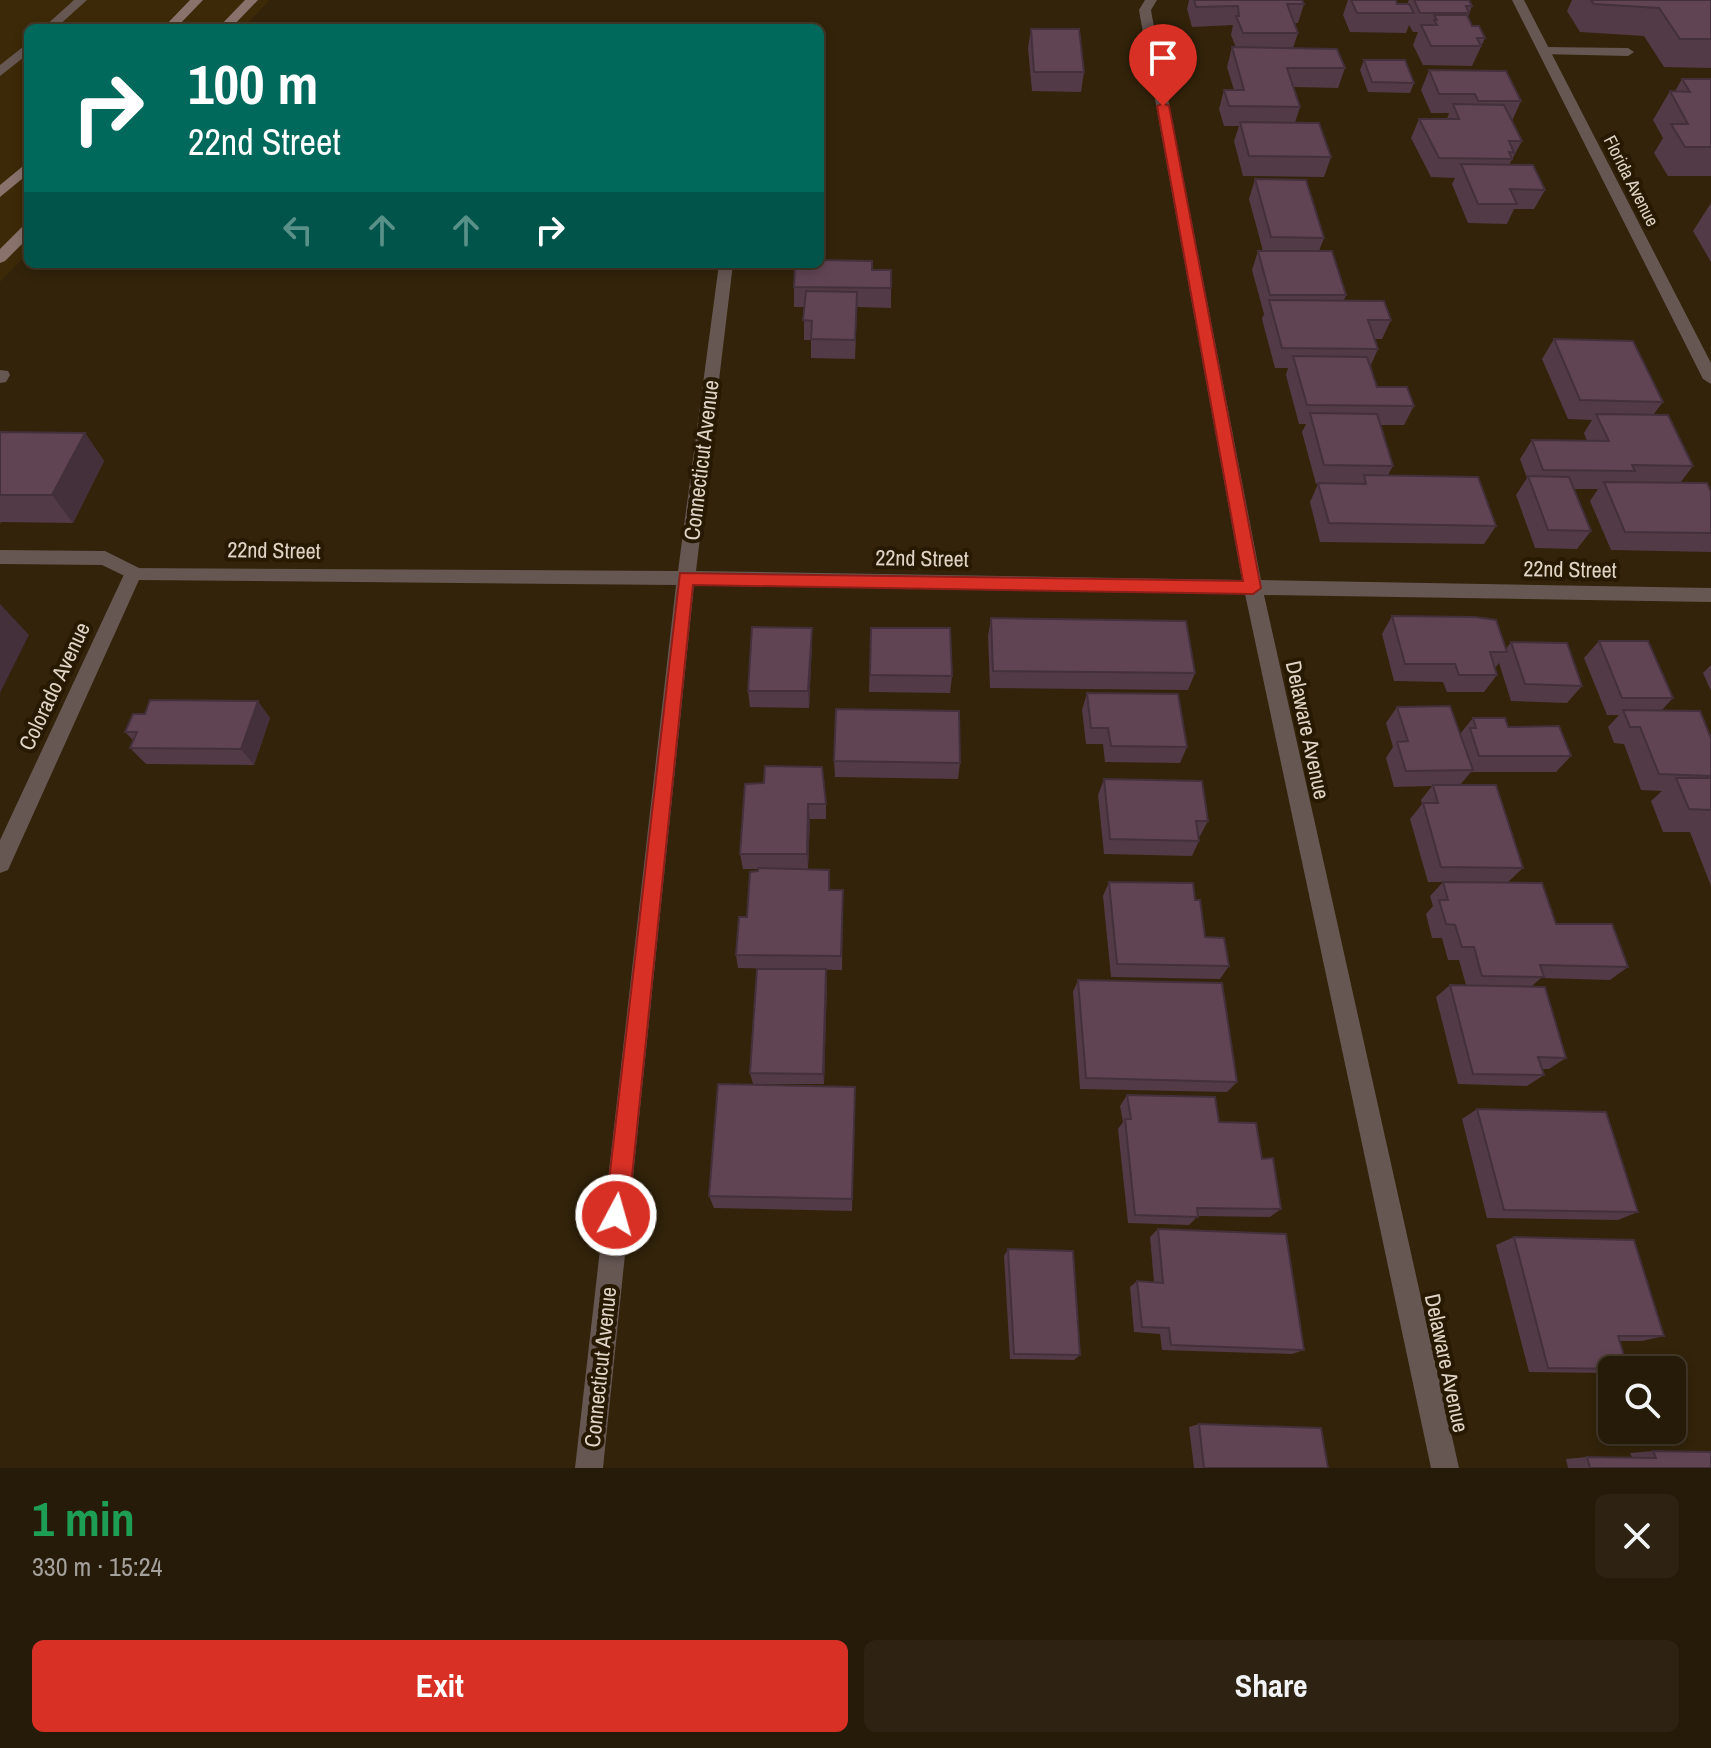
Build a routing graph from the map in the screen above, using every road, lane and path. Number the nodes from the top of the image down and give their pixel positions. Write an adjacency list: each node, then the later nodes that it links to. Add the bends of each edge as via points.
1 (81, 0): 6 (street)
2 (197, 0): 7 (main road)
3 (252, 0): 8 (main road)
4 (1151, 0): 22 (street, Delaware Avenue, via 1146,16)
5 (1518, 0): 10 (street, Florida Avenue)
6 (54, 24)
7 (173, 24)
8 (228, 24)
9 (24, 51): 12 (street)
10 (1544, 51): 11 (street); 18 (street, Florida Avenue)
11 (1628, 52)
12 (0, 72)
13 (24, 170): 14 (main road)
14 (0, 193)
15 (24, 233): 16 (main road)
16 (0, 258)
17 (725, 268): 21 (street, Connecticut Avenue)
18 (1711, 379)
19 (0, 557): 20 (street, via 105,558)
20 (133, 573): 21 (street, 22nd Street); 24 (street, Colorado Avenue)
21 (686, 578): 22 (street, 22nd Street); 25 (street, Connecticut Avenue)
22 (1253, 588): 23 (street, 22nd Street); 26 (street, Delaware Avenue)
23 (1711, 595)
24 (0, 863)
25 (589, 1468)
26 (1445, 1468)

